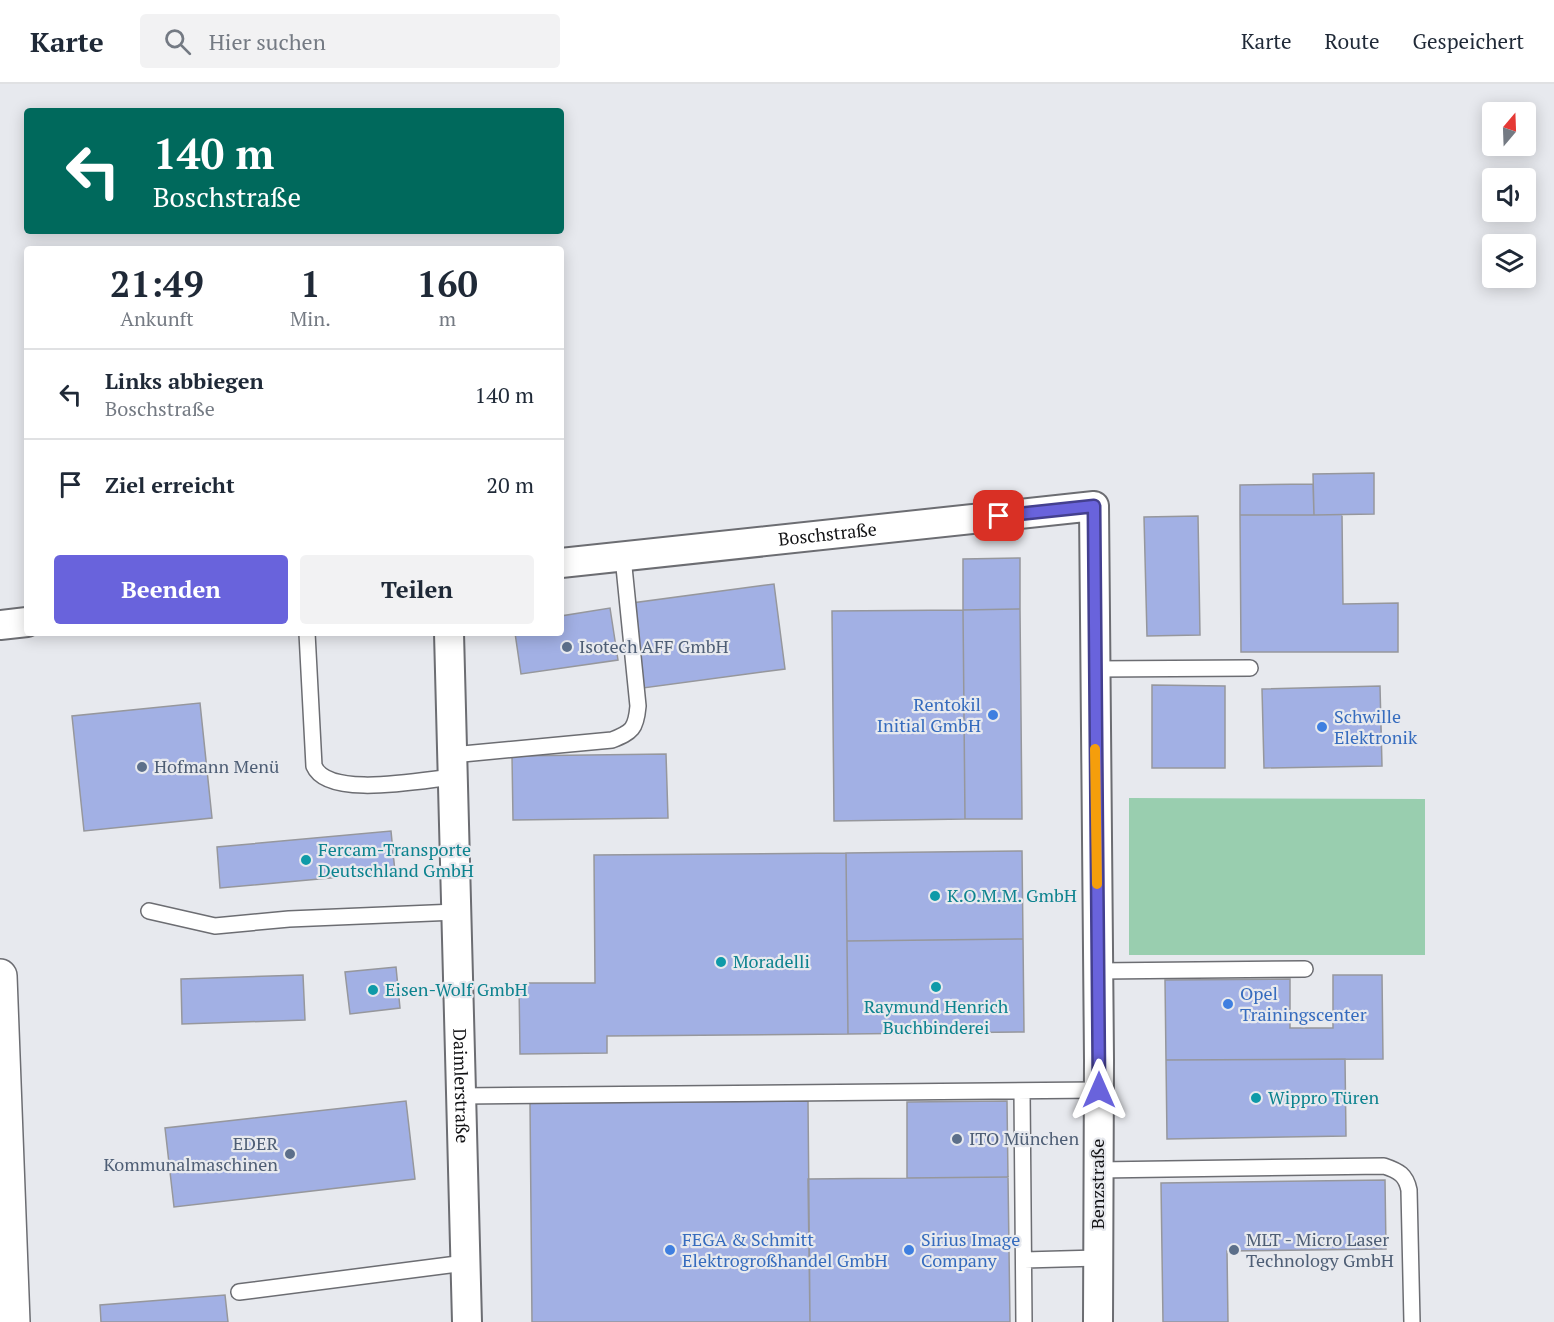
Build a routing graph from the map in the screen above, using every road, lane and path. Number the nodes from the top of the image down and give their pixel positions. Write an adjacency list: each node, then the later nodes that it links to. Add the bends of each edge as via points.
1 (1094, 506): 2 (street, Boschstraße); 9 (street, Benzstraße)
2 (623, 557): 3 (street, Boschstraße); 10 (lane, via 638,706 629,733 612,740)
3 (564, 563)
4 (24, 622): 5 (street)
5 (0, 624)
6 (307, 636): 10 (lane, via 316,772 336,783 359,786)
7 (449, 636): 10 (street, Daimlerstraße)
8 (1250, 668): 9 (lane)
9 (1095, 669): 14 (street, Benzstraße)
10 (452, 766): 12 (street, Daimlerstraße)
11 (149, 911): 12 (lane, via 215,926 289,918)
12 (456, 912): 18 (street, Daimlerstraße)
13 (1305, 969): 14 (lane)
14 (1098, 971): 16 (street, Benzstraße)
15 (0, 976): 24 (main road)
16 (1099, 1090): 17 (lane); 19 (street, Benzstraße)
17 (1022, 1091): 18 (lane); 21 (lane)
18 (461, 1096): 22 (street, Daimlerstraße)
19 (1098, 1170): 20 (street, Benzstraße); 28 (lane, via 1384,1166 1395,1170 1407,1178 1409,1190)
20 (1098, 1258): 21 (lane); 27 (street, Benzstraße)
21 (1024, 1260): 26 (lane)
22 (465, 1263): 23 (lane); 25 (street, Daimlerstraße)
23 (239, 1293)
24 (12, 1322)
25 (467, 1322)
26 (1024, 1322)
27 (1098, 1322)
28 (1412, 1322)

